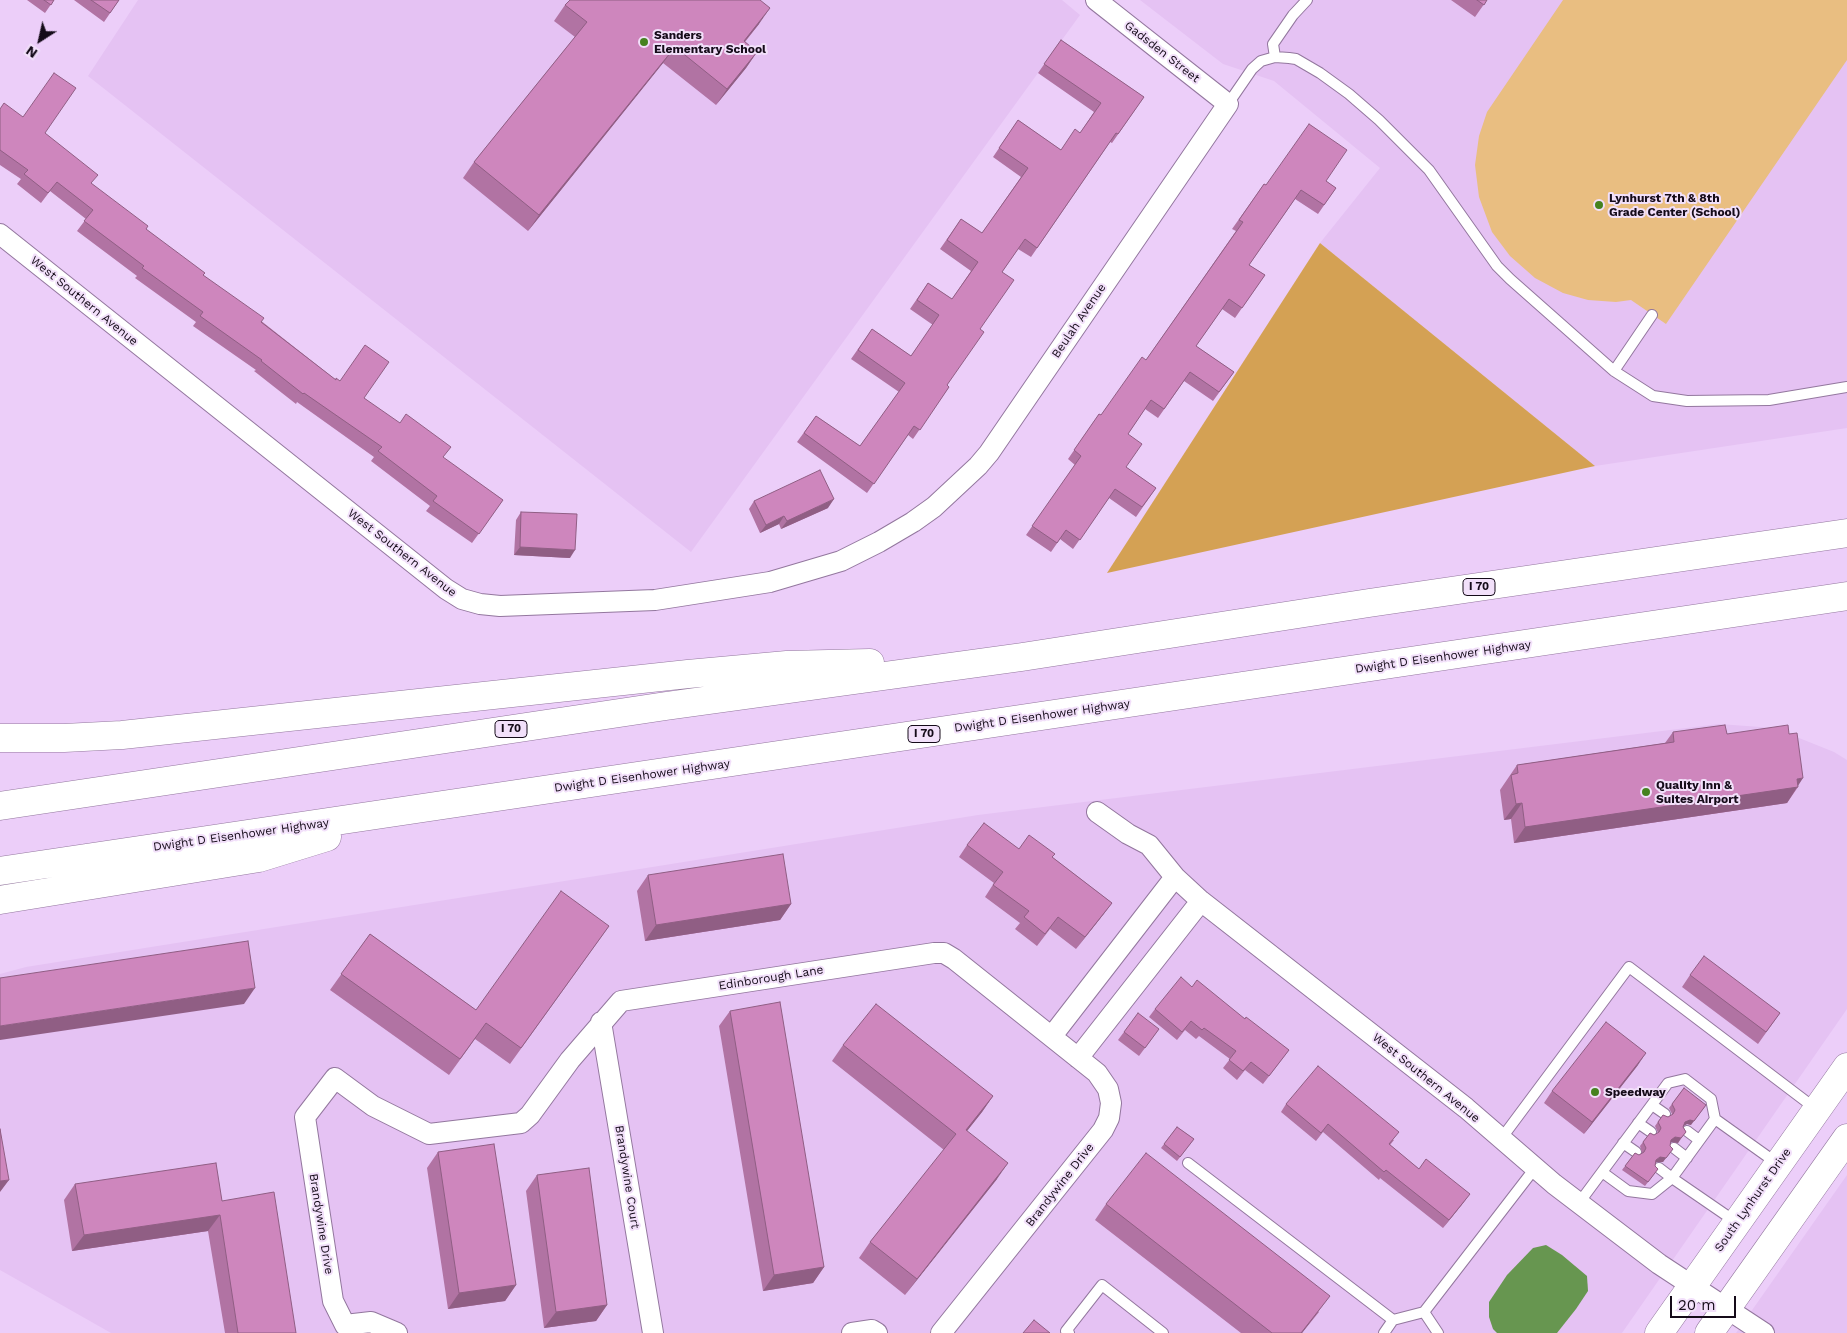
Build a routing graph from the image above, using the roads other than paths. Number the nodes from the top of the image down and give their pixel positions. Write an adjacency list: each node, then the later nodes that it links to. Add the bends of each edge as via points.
1 (1096, 0): 4 (street, Gadsden Street)
2 (1308, 0): 3 (lane, via 1273,44)
3 (1275, 57): 4 (lane, via 1261,60 1252,69); 7 (lane, via 1306,64 1379,120 1429,170 1504,273)
4 (1228, 104): 9 (street, Beulah Avenue, via 989,453 939,502)
5 (0, 234): 9 (street, West Southern Avenue, via 446,589 470,602 500,606 656,600 770,582 841,561)
6 (1652, 314): 7 (lane)
7 (1614, 371): 8 (lane, via 1653,396 1687,401 1769,400)
8 (1847, 388)
9 (913, 522)
10 (1847, 533): 12 (main road, I 70)
11 (1847, 596): 15 (main road, Dwight D Eisenhower Highway / I 70)
12 (1022, 657): 13 (main road, via 778,666 122,735); 14 (main road, I 70)
13 (0, 738)
14 (0, 806)
15 (412, 810): 17 (main road, Dwight D Eisenhower Highway / I 70); 19 (main road, via 258,858)
16 (1098, 812): 18 (street, West Southern Avenue, via 1128,834 1150,845)
17 (0, 870)
18 (1174, 876): 20 (street, West Southern Avenue); 22 (street)
19 (0, 900)
20 (1202, 901): 23 (street); 34 (street, West Southern Avenue)
21 (601, 1022): 22 (street, Edinborough Lane, via 621,1001 944,953); 25 (street, Edinborough Lane, via 530,1115 520,1123 429,1134 373,1106); 53 (street, Brandywine Court)
22 (1052, 1036): 23 (street, Brandywine Drive)
23 (1078, 1058): 56 (street, Brandywine Drive, via 1098,1073 1108,1089 1112,1103 1106,1126)
24 (1847, 1067): 27 (main road, South Lynhurst Drive)
25 (336, 1078): 52 (street, Brandywine Drive, via 305,1117 333,1301 345,1325 371,1322)
26 (1652, 1105): 28 (lane); 29 (lane, via 1668,1083 1685,1079 1711,1099); 30 (lane)
27 (1817, 1109): 34 (lane, via 1629,967); 41 (main road, South Lynhurst Drive)
28 (1665, 1114)
29 (1715, 1119): 35 (lane); 41 (lane)
30 (1638, 1123): 32 (lane); 36 (lane)
31 (1687, 1131): 35 (lane)
32 (1651, 1132)
33 (1847, 1138): 49 (main road)
34 (1501, 1139): 42 (street, West Southern Avenue)
35 (1700, 1140): 39 (lane)
36 (1623, 1143): 38 (lane); 44 (lane)
37 (1674, 1148): 39 (lane)
38 (1636, 1152)
39 (1687, 1158): 45 (lane)
40 (1188, 1162): 51 (lane)
41 (1778, 1164): 47 (main road, South Lynhurst Drive)
42 (1535, 1168): 46 (street, West Southern Avenue); 50 (lane)
43 (1659, 1168): 45 (lane)
44 (1602, 1172): 45 (lane, via 1628,1191 1652,1194); 46 (lane)
45 (1672, 1178): 47 (lane)
46 (1579, 1202): 48 (street, West Southern Avenue)
47 (1737, 1222): 48 (main road, South Lynhurst Drive)
48 (1692, 1286): 49 (street, West Southern Avenue); 61 (main road, South Lynhurst Drive)
49 (1727, 1308): 62 (main road); 63 (street, West Southern Avenue)
50 (1424, 1312): 51 (lane); 60 (lane)
51 (1393, 1320): 59 (lane)
52 (397, 1333)
53 (653, 1333)
54 (852, 1333): 55 (street, via 872,1330)
55 (877, 1333)
56 (941, 1333)
57 (1069, 1333): 58 (lane, via 1066,1331 1102,1285)
58 (1163, 1333)
59 (1384, 1333)
60 (1438, 1333)
61 (1659, 1333)
62 (1709, 1333)
63 (1764, 1333)

